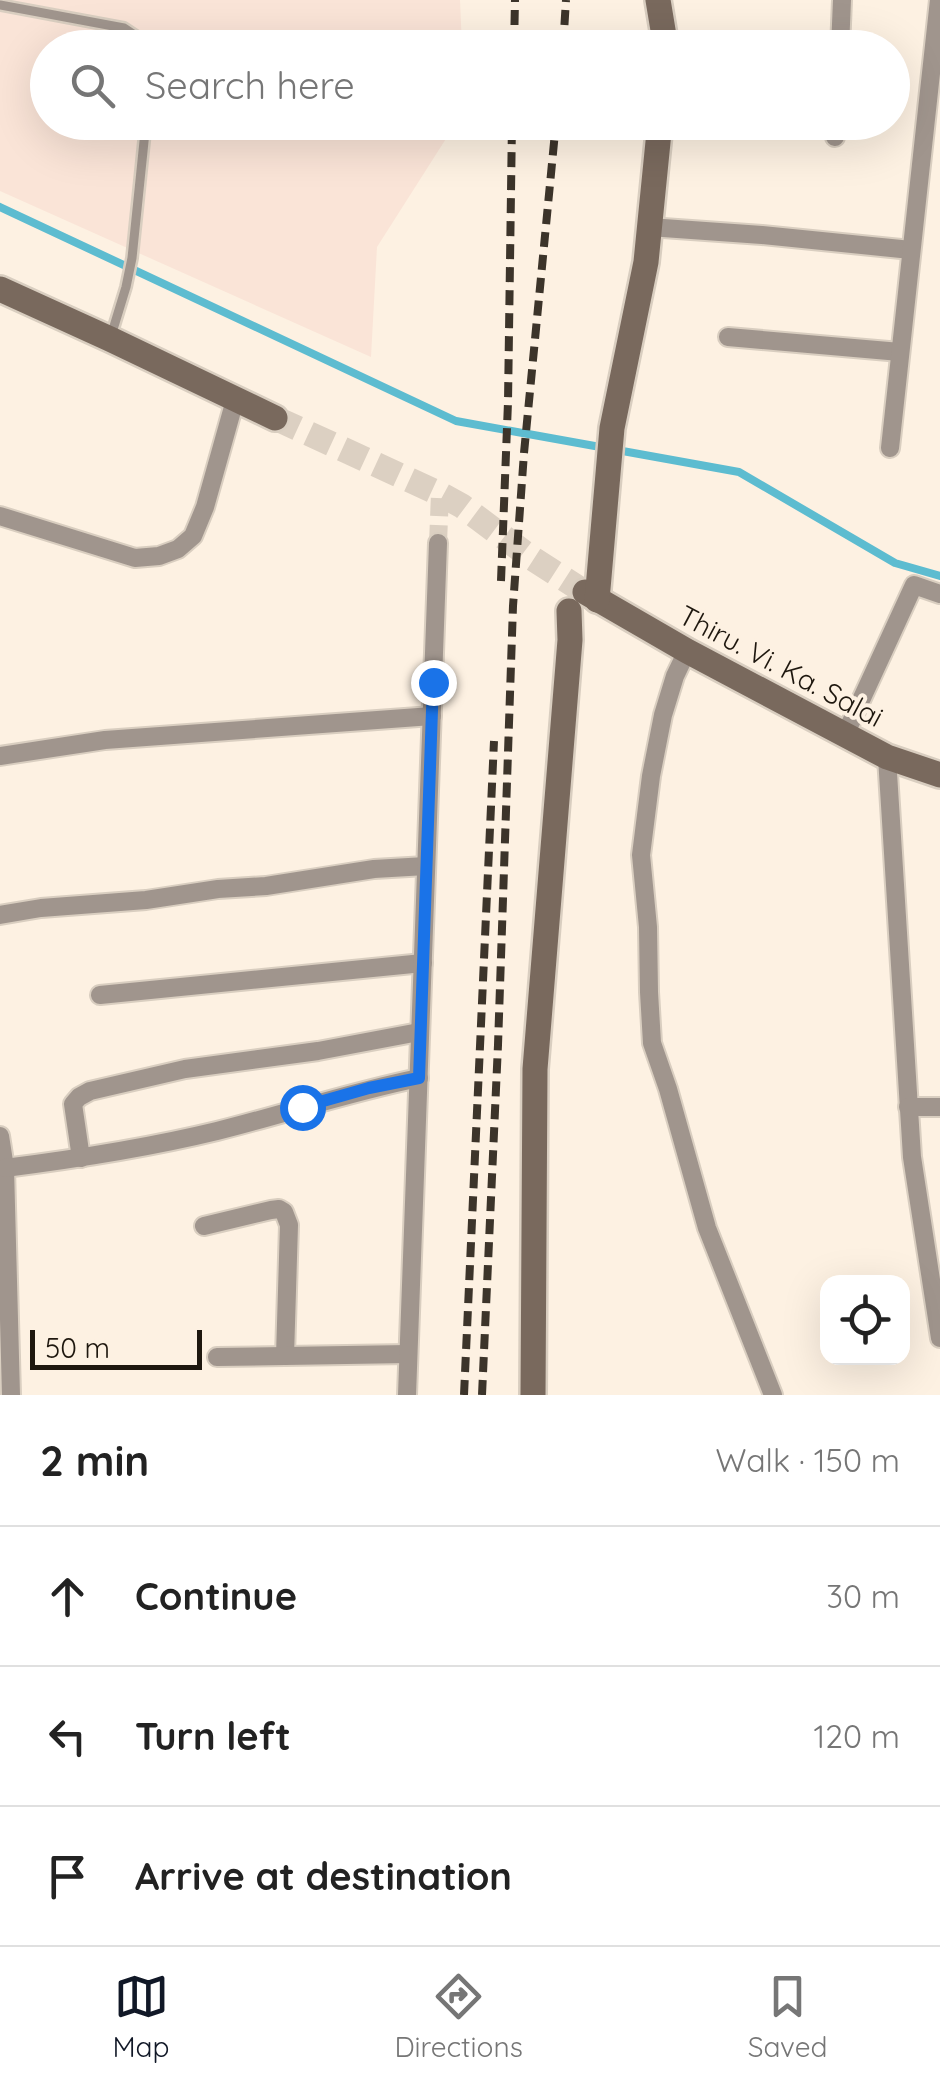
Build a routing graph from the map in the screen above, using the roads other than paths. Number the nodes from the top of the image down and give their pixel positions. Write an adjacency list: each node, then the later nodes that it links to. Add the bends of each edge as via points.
1 (658, 0): 6 (street)
2 (842, 0): 7 (street)
3 (940, 0): 11 (street)
4 (0, 5): 5 (lane)
5 (127, 30)
6 (663, 30)
7 (841, 30)
8 (144, 140): 14 (lane, via 132,258)
9 (658, 140): 10 (street)
10 (649, 227): 11 (street); 22 (street)
11 (911, 250): 15 (street)
12 (0, 289): 14 (street)
13 (728, 337): 15 (street)
14 (110, 338): 16 (street)
15 (900, 352): 18 (street)
16 (235, 400): 17 (street); 19 (street, via 206,507 193,536 178,549 135,558)
17 (276, 418)
18 (890, 448)
19 (0, 516)
20 (438, 542): 24 (street)
21 (940, 594): 25 (street, via 914,586)
22 (583, 601): 23 (street, Thiru. Vi. Ka. Salai); 49 (street, via 570,640 535,1069)
23 (687, 651): 25 (street, Thiru. Vi. Ka. Salai); 50 (street, via 663,716 641,856 652,1043 707,1228)
24 (432, 716): 26 (street, via 106,740); 29 (street)
25 (844, 735): 27 (street, Thiru. Vi. Ka. Salai)
26 (0, 756)
27 (887, 758): 28 (street, Thiru. Vi. Ka. Salai); 35 (street)
28 (940, 775)
29 (426, 866): 30 (street); 31 (street)
30 (0, 915)
31 (423, 963): 32 (street); 33 (street)
32 (100, 995)
33 (419, 1032): 34 (street); 38 (street, via 185,1068 90,1091 73,1104)
34 (419, 1078): 38 (street); 44 (street)
35 (908, 1107): 36 (street); 40 (street, via 912,1158)
36 (940, 1107)
37 (0, 1136): 39 (street)
38 (80, 1158): 39 (street)
39 (4, 1168): 47 (street)
40 (931, 1220): 42 (street)
41 (204, 1226): 45 (street, via 284,1212)
42 (937, 1312): 43 (street)
43 (940, 1338)
44 (408, 1354): 45 (street); 48 (street)
45 (285, 1356): 46 (street)
46 (217, 1357)
47 (12, 1395)
48 (406, 1395)
49 (533, 1395)
50 (773, 1395)

